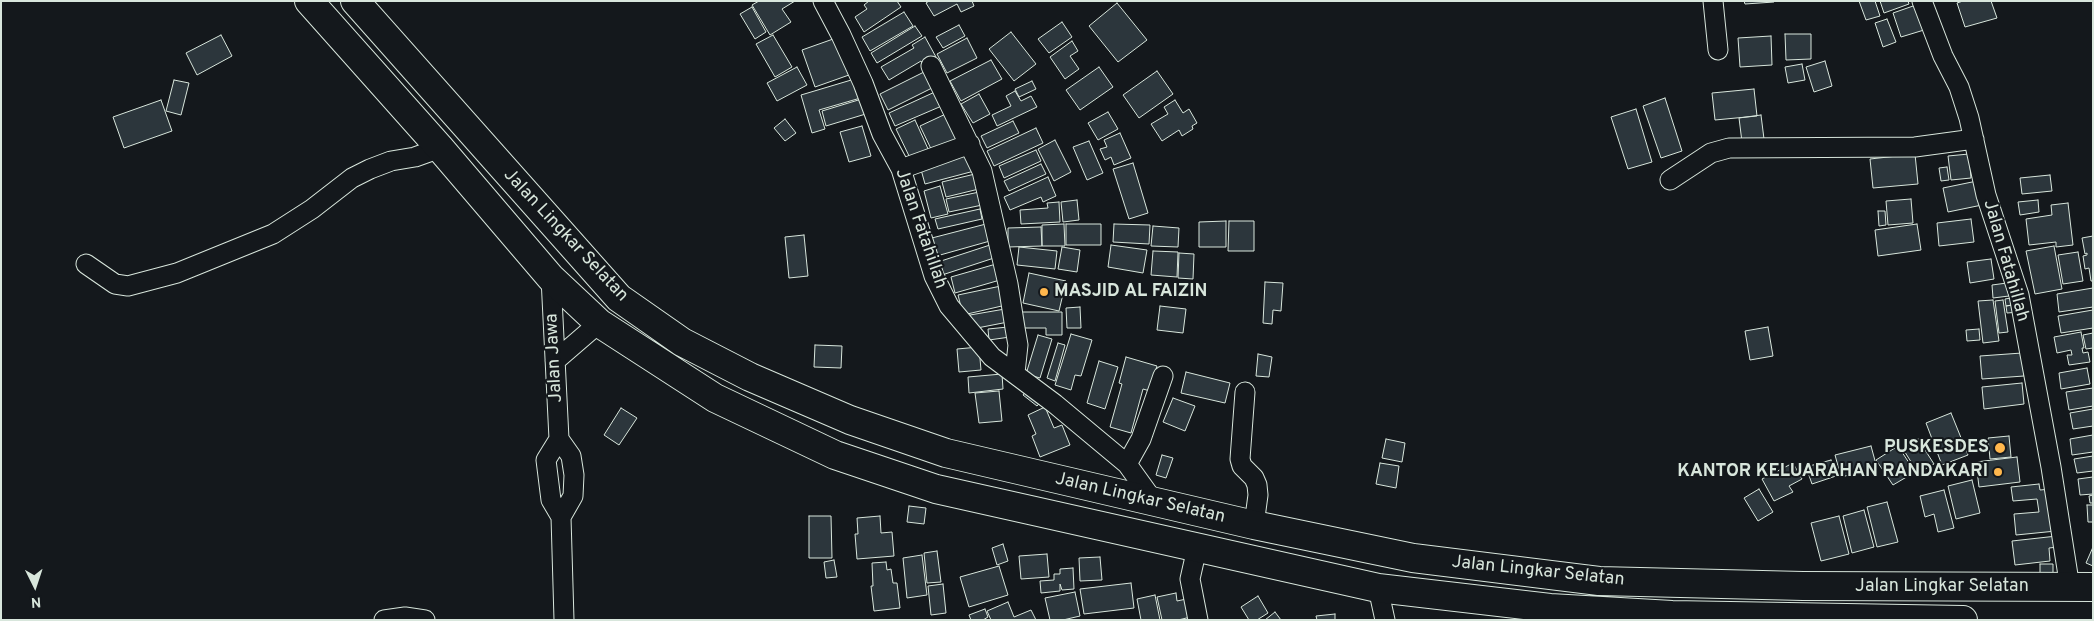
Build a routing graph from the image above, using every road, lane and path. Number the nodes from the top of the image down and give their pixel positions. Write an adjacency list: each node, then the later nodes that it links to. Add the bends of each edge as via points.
1 (309, 1): 10 (highway, Jalan Lingkar Selatan)
2 (354, 1): 16 (highway, Jalan Lingkar Selatan, via 619,298)
3 (823, 1): 11 (street, Jalan Fatahillah)
4 (1713, 1): 6 (street)
5 (1922, 1): 8 (street, Jalan Fatahillah, via 1959,87)
6 (1718, 50)
7 (931, 66): 9 (street)
8 (1974, 139): 12 (street, via 1915,147 1729,148 1711,153); 29 (street, Jalan Fatahillah, via 1986,195 2019,295 2051,467)
9 (970, 144): 11 (street); 19 (street, via 982,170 1008,284 1018,345)
10 (440, 148): 13 (street, via 370,169 352,178 273,234 177,273 128,286 115,284); 14 (highway, Jalan Lingkar Selatan)
11 (901, 169): 19 (street, Jalan Fatahillah, via 940,291 988,352)
12 (1670, 180)
13 (86, 264)
14 (551, 278): 15 (highway, Jalan Lingkar Selatan); 17 (street, Jalan Jawa)
15 (599, 323): 17 (street); 18 (highway, Jalan Lingkar Selatan)
16 (682, 342): 18 (highway); 24 (highway, Jalan Lingkar Selatan, via 750,377 832,412 946,453)
17 (555, 361): 22 (street, Jalan Jawa)
18 (670, 370): 27 (highway, Jalan Lingkar Selatan, via 715,398 835,455 936,489)
19 (1015, 373): 23 (street, Jalan Fatahillah)
20 (1163, 376): 23 (street, via 1140,439)
21 (1245, 392): 26 (street, via 1240,459 1257,485)
22 (559, 439): 25 (street, via 546,460 550,500); 25 (street, Jalan Jawa, via 571,456 574,475 573,496)
23 (1127, 464): 24 (street, Jalan Fatahillah)
24 (1155, 503): 26 (highway, Jalan Lingkar Selatan)
25 (561, 517): 34 (street)
26 (1254, 525): 28 (highway, Jalan Lingkar Selatan, via 1413,558 1599,581)
27 (1197, 548): 30 (highway, Jalan Lingkar Selatan); 35 (street, via 1190,579)
28 (1803, 586): 29 (highway, Jalan Lingkar Selatan); 31 (highway)
29 (2082, 587)
30 (1378, 588): 31 (highway, Jalan Lingkar Selatan, via 1550,608 1672,616); 36 (street)
31 (1804, 617): 37 (highway, Jalan Lingkar Selatan)
32 (384, 620): 33 (street, via 405,617)
33 (425, 620)
34 (564, 620)
35 (1198, 620)
36 (1385, 620)
37 (1963, 620)

